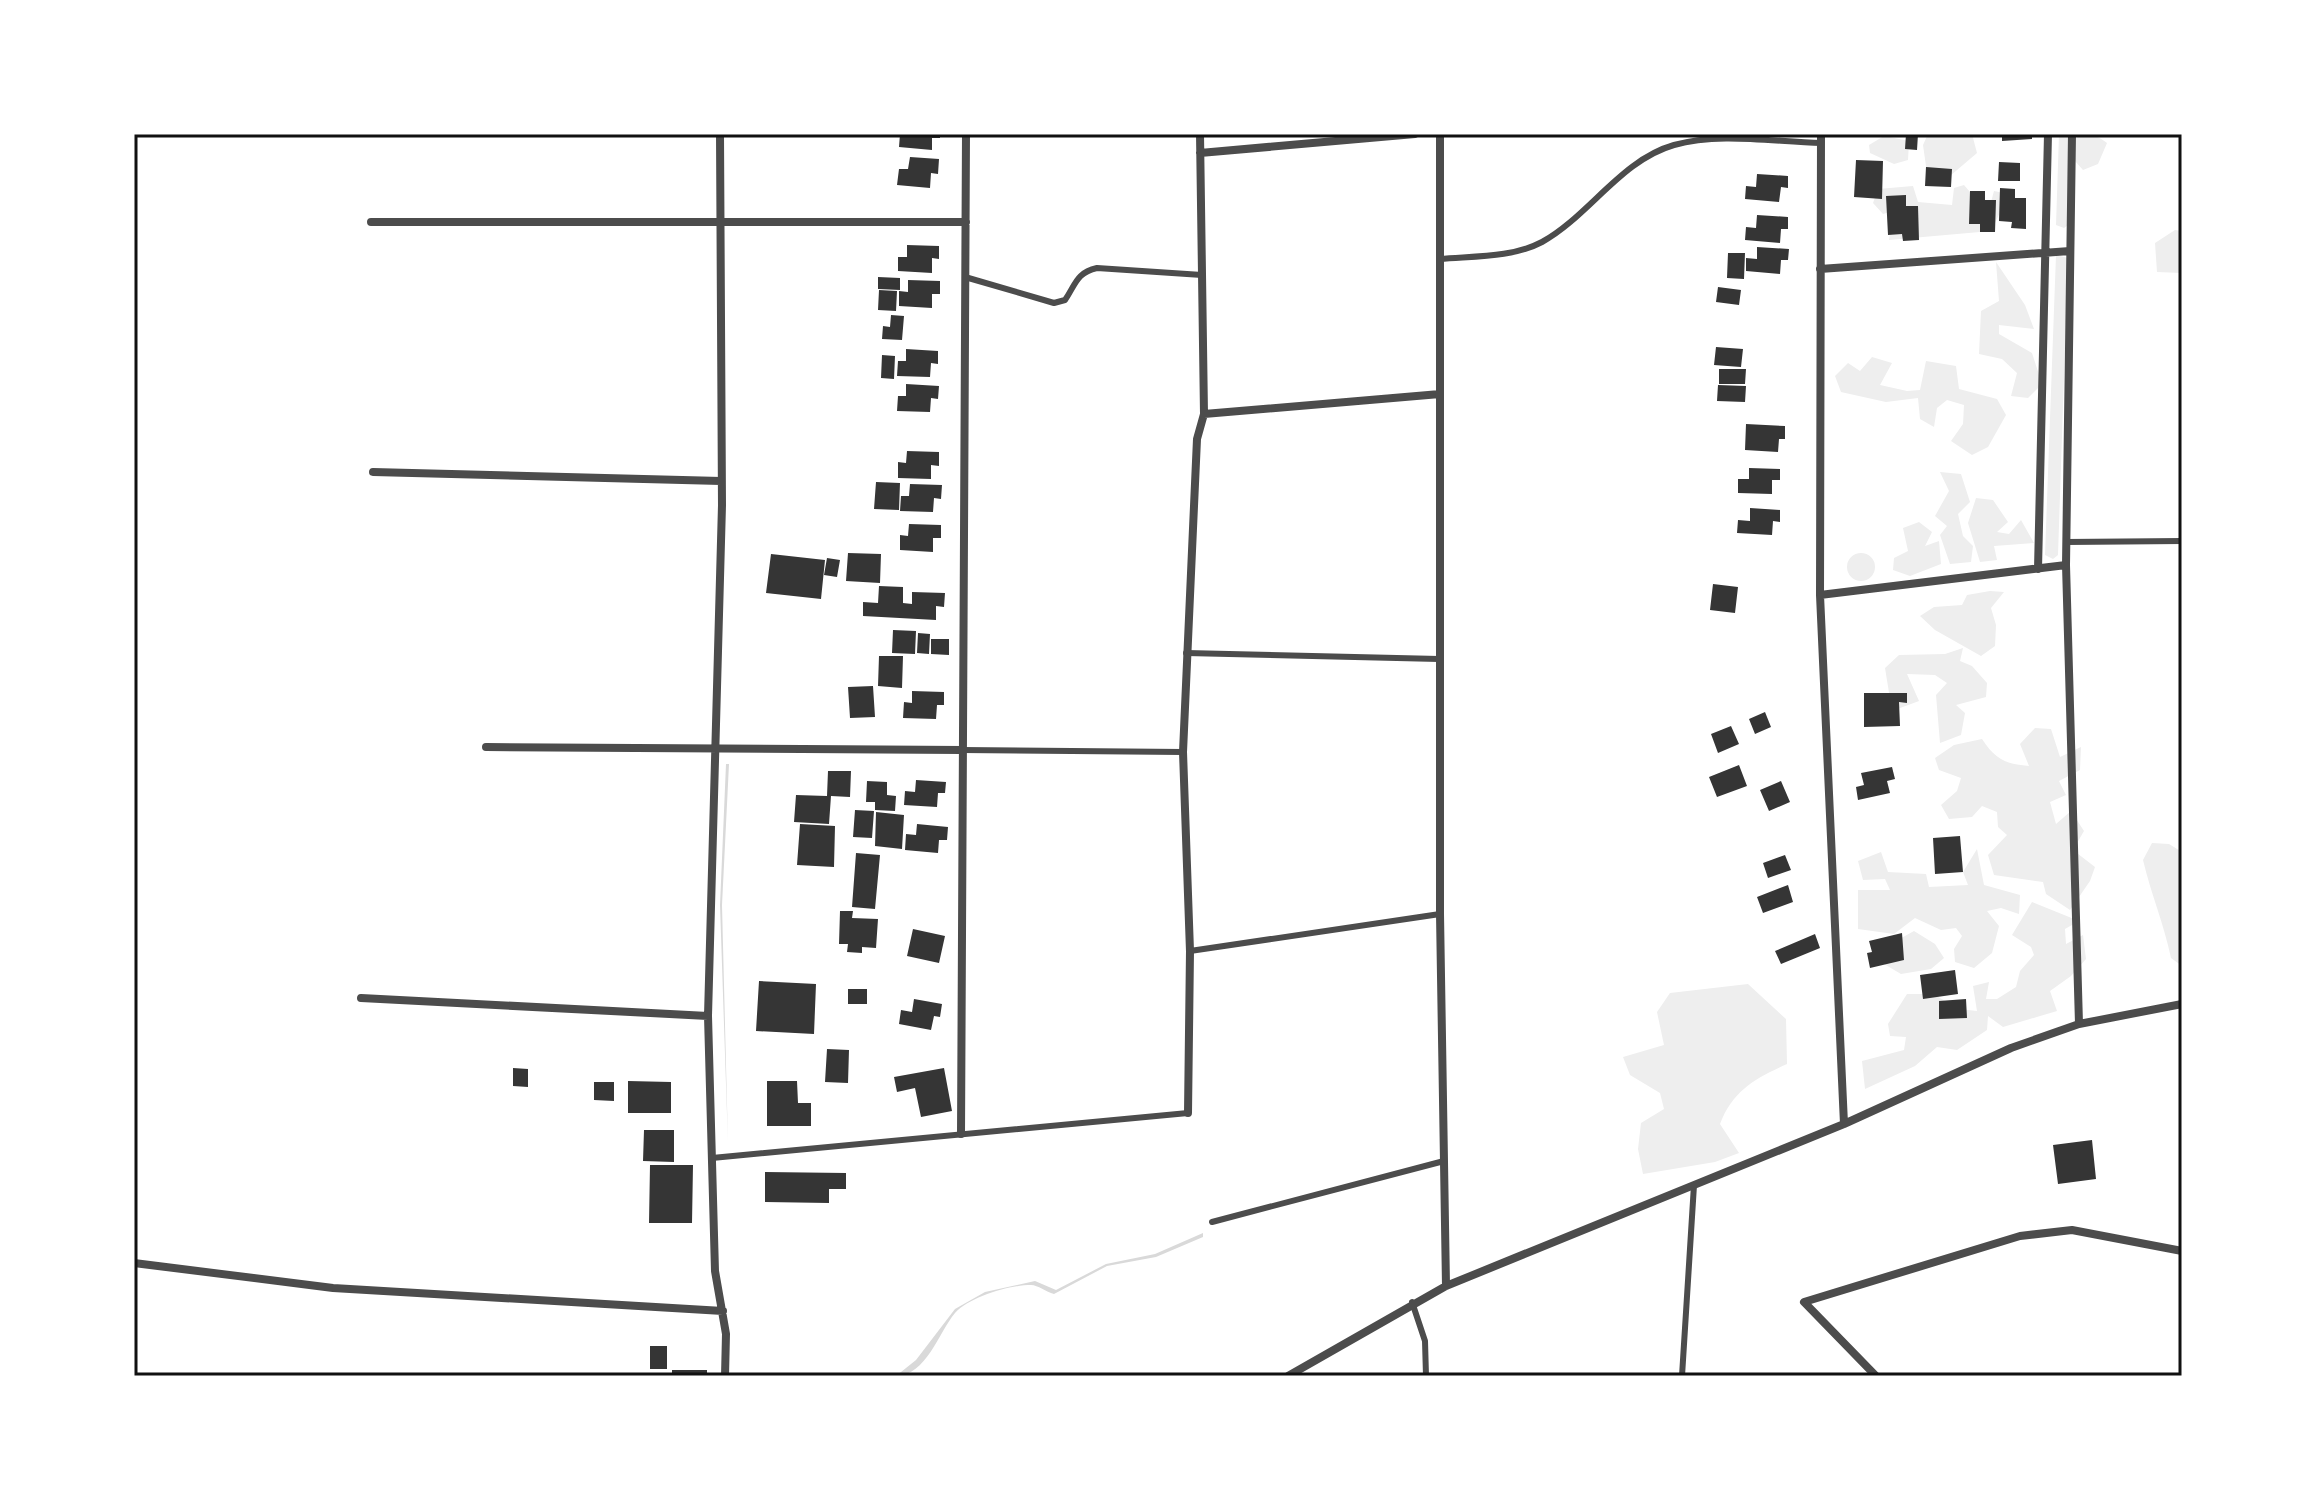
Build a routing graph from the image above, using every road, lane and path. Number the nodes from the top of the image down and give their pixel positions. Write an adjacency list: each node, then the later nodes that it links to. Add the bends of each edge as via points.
1 (720, 134): 12 (street)
2 (966, 134): 11 (street)
3 (1200, 134): 9 (street)
4 (1415, 134): 9 (street)
5 (1440, 134): 15 (street)
6 (2048, 134): 14 (street)
7 (2072, 134): 13 (street)
8 (1821, 138): 15 (lane, via 1674,145 1645,157 1540,243 1509,253); 16 (street)
9 (1200, 153): 17 (street)
10 (371, 222): 12 (street)
11 (966, 222): 12 (street); 18 (street)
12 (720, 223): 22 (street)
13 (2070, 251): 14 (street); 24 (street)
14 (2047, 252): 16 (street); 26 (street)
15 (1440, 259): 19 (street)
16 (1820, 269): 27 (street)
17 (1202, 275): 18 (lane, via 1097,268 1084,271 1065,300 1054,303); 20 (street)
18 (965, 277): 32 (street)
19 (1440, 394): 20 (street); 29 (street)
20 (1204, 414): 28 (street, via 1197,439)
21 (373, 472): 22 (street)
22 (721, 481): 31 (street)
23 (2182, 541): 24 (lane)
24 (2066, 542): 25 (street)
25 (2066, 565): 26 (street); 39 (street)
26 (2038, 569): 27 (street)
27 (1820, 595): 41 (street)
28 (1186, 653): 29 (lane); 33 (street)
29 (1439, 659): 34 (street)
30 (486, 747): 31 (street)
31 (714, 748): 32 (street); 38 (street)
32 (962, 750): 33 (lane); 42 (street)
33 (1183, 752): 35 (street)
34 (1440, 914): 35 (lane); 44 (street)
35 (1190, 951): 40 (street)
36 (361, 998): 38 (street)
37 (2182, 1004): 39 (street)
38 (708, 1016): 43 (street)
39 (2079, 1024): 41 (street, via 2011,1048)
40 (1188, 1113): 42 (lane)
41 (1844, 1124): 45 (street)
42 (961, 1134): 43 (lane)
43 (712, 1158): 51 (street, via 715,1271)
44 (1444, 1161): 46 (lane); 49 (street)
45 (1694, 1185): 49 (street); 55 (lane)
46 (1212, 1222)
47 (2182, 1251): 56 (street, via 2072,1230 2020,1236 1804,1302)
48 (134, 1263): 51 (street, via 333,1288)
49 (1446, 1286): 50 (street)
50 (1412, 1302): 53 (street); 54 (lane, via 1424,1333)
51 (723, 1311): 52 (street)
52 (725, 1376)
53 (1288, 1376)
54 (1426, 1376)
55 (1682, 1376)
56 (1876, 1376)

